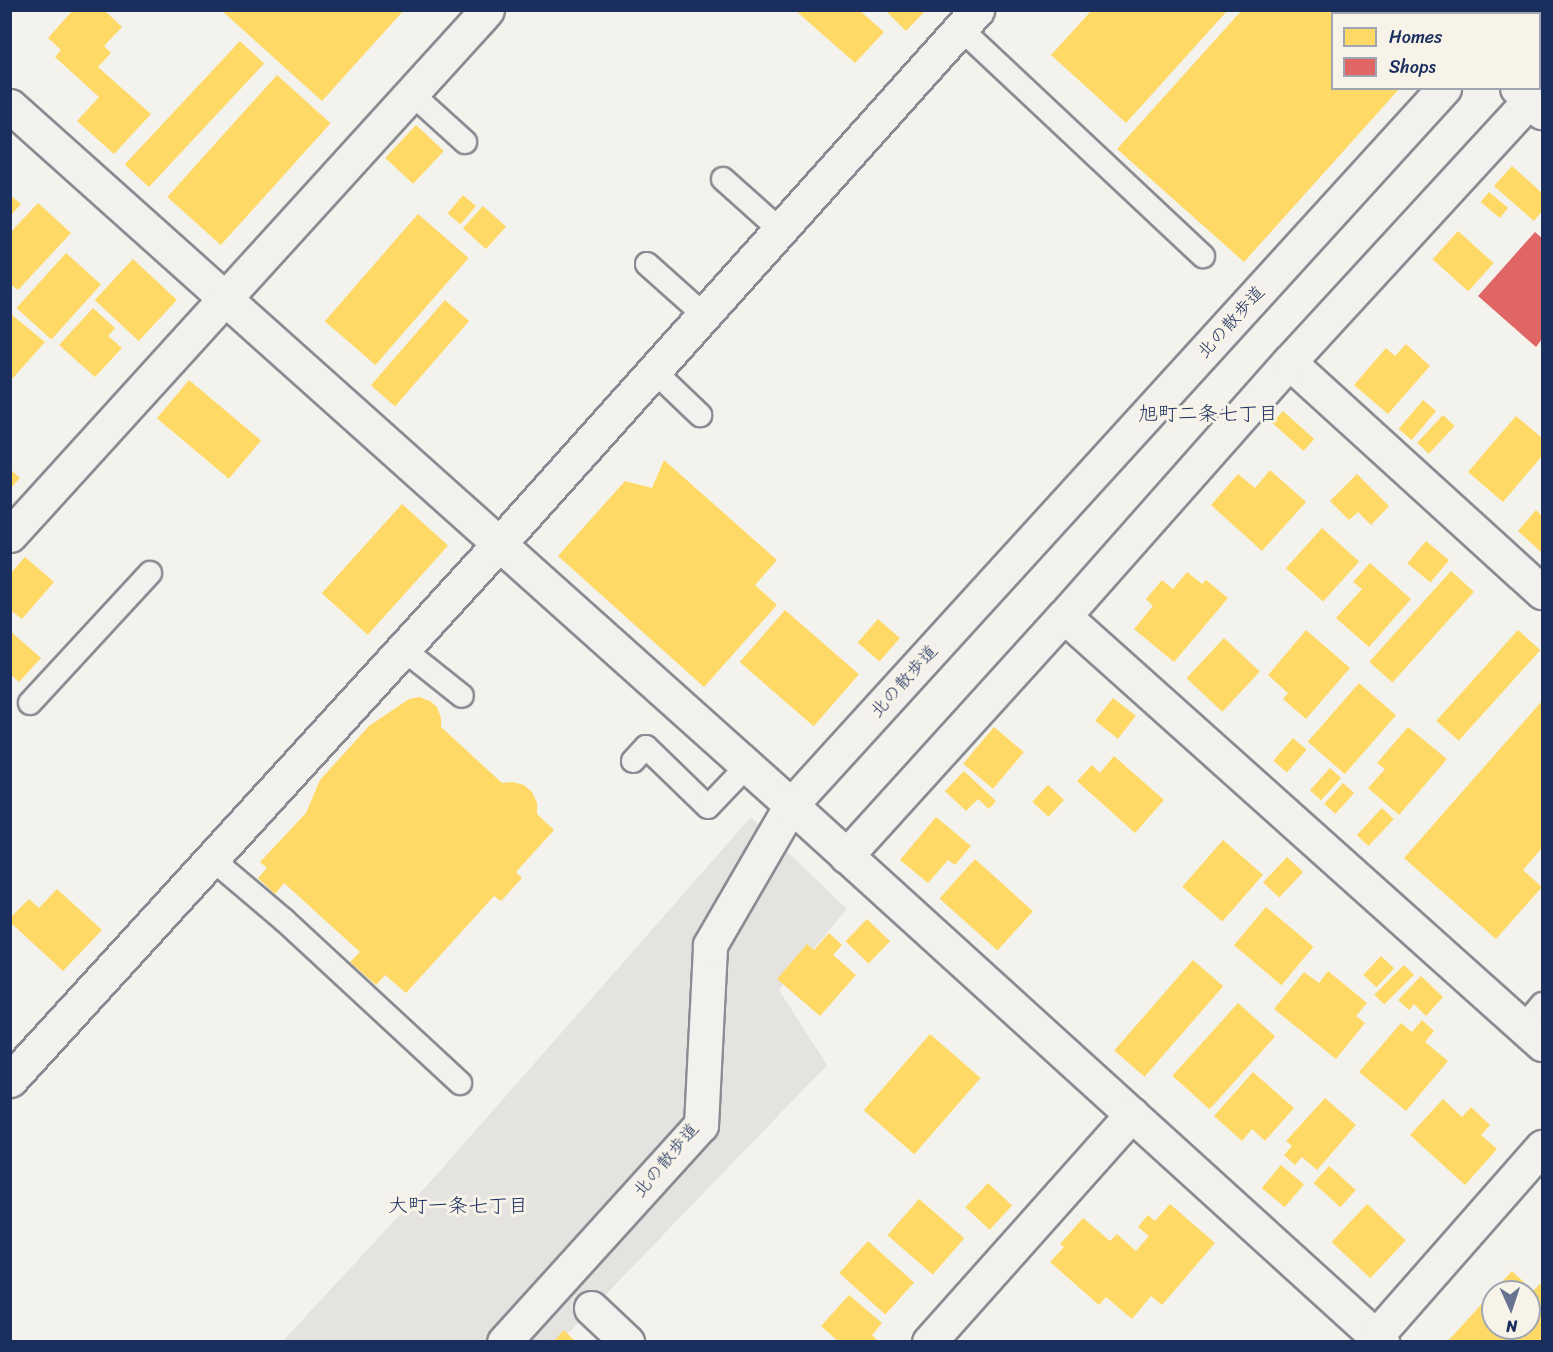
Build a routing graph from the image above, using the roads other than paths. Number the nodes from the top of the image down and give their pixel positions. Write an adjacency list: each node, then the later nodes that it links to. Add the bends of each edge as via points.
1 (487, 10): 4 (street)
2 (969, 20): 9 (street); 10 (lane)
3 (1442, 90): 27 (street, 北の散歩道)
4 (411, 93): 7 (lane); 12 (street)
5 (1530, 100): 14 (street)
6 (10, 106): 12 (street)
7 (465, 142)
8 (723, 179): 9 (lane)
9 (780, 230): 13 (street)
10 (1203, 256)
11 (647, 264): 13 (lane)
12 (225, 300): 17 (street); 18 (street)
13 (704, 315): 15 (street)
14 (1289, 362): 20 (street); 21 (street)
15 (654, 371): 16 (lane); 18 (street)
16 (700, 415)
17 (10, 535)
18 (499, 543): 22 (street); 26 (street)
19 (150, 573): 24 (lane)
20 (1542, 592)
21 (1064, 616): 28 (street); 30 (street)
22 (403, 649): 23 (lane); 29 (street)
23 (462, 696)
24 (30, 703)
25 (633, 761): 26 (lane, via 646,747 708,807)
26 (747, 766): 27 (street)
27 (791, 805): 28 (street); 37 (street, 北の散歩道, via 710,945 700,1125)
28 (846, 856): 33 (street)
29 (212, 859): 31 (street); 32 (lane)
30 (1536, 1025)
31 (10, 1080)
32 (460, 1083)
33 (1132, 1114): 36 (street); 39 (street)
34 (1542, 1147): 36 (street)
35 (591, 1308): 38 (street)
36 (1379, 1339)
37 (504, 1341)
38 (627, 1341)
39 (929, 1341)

